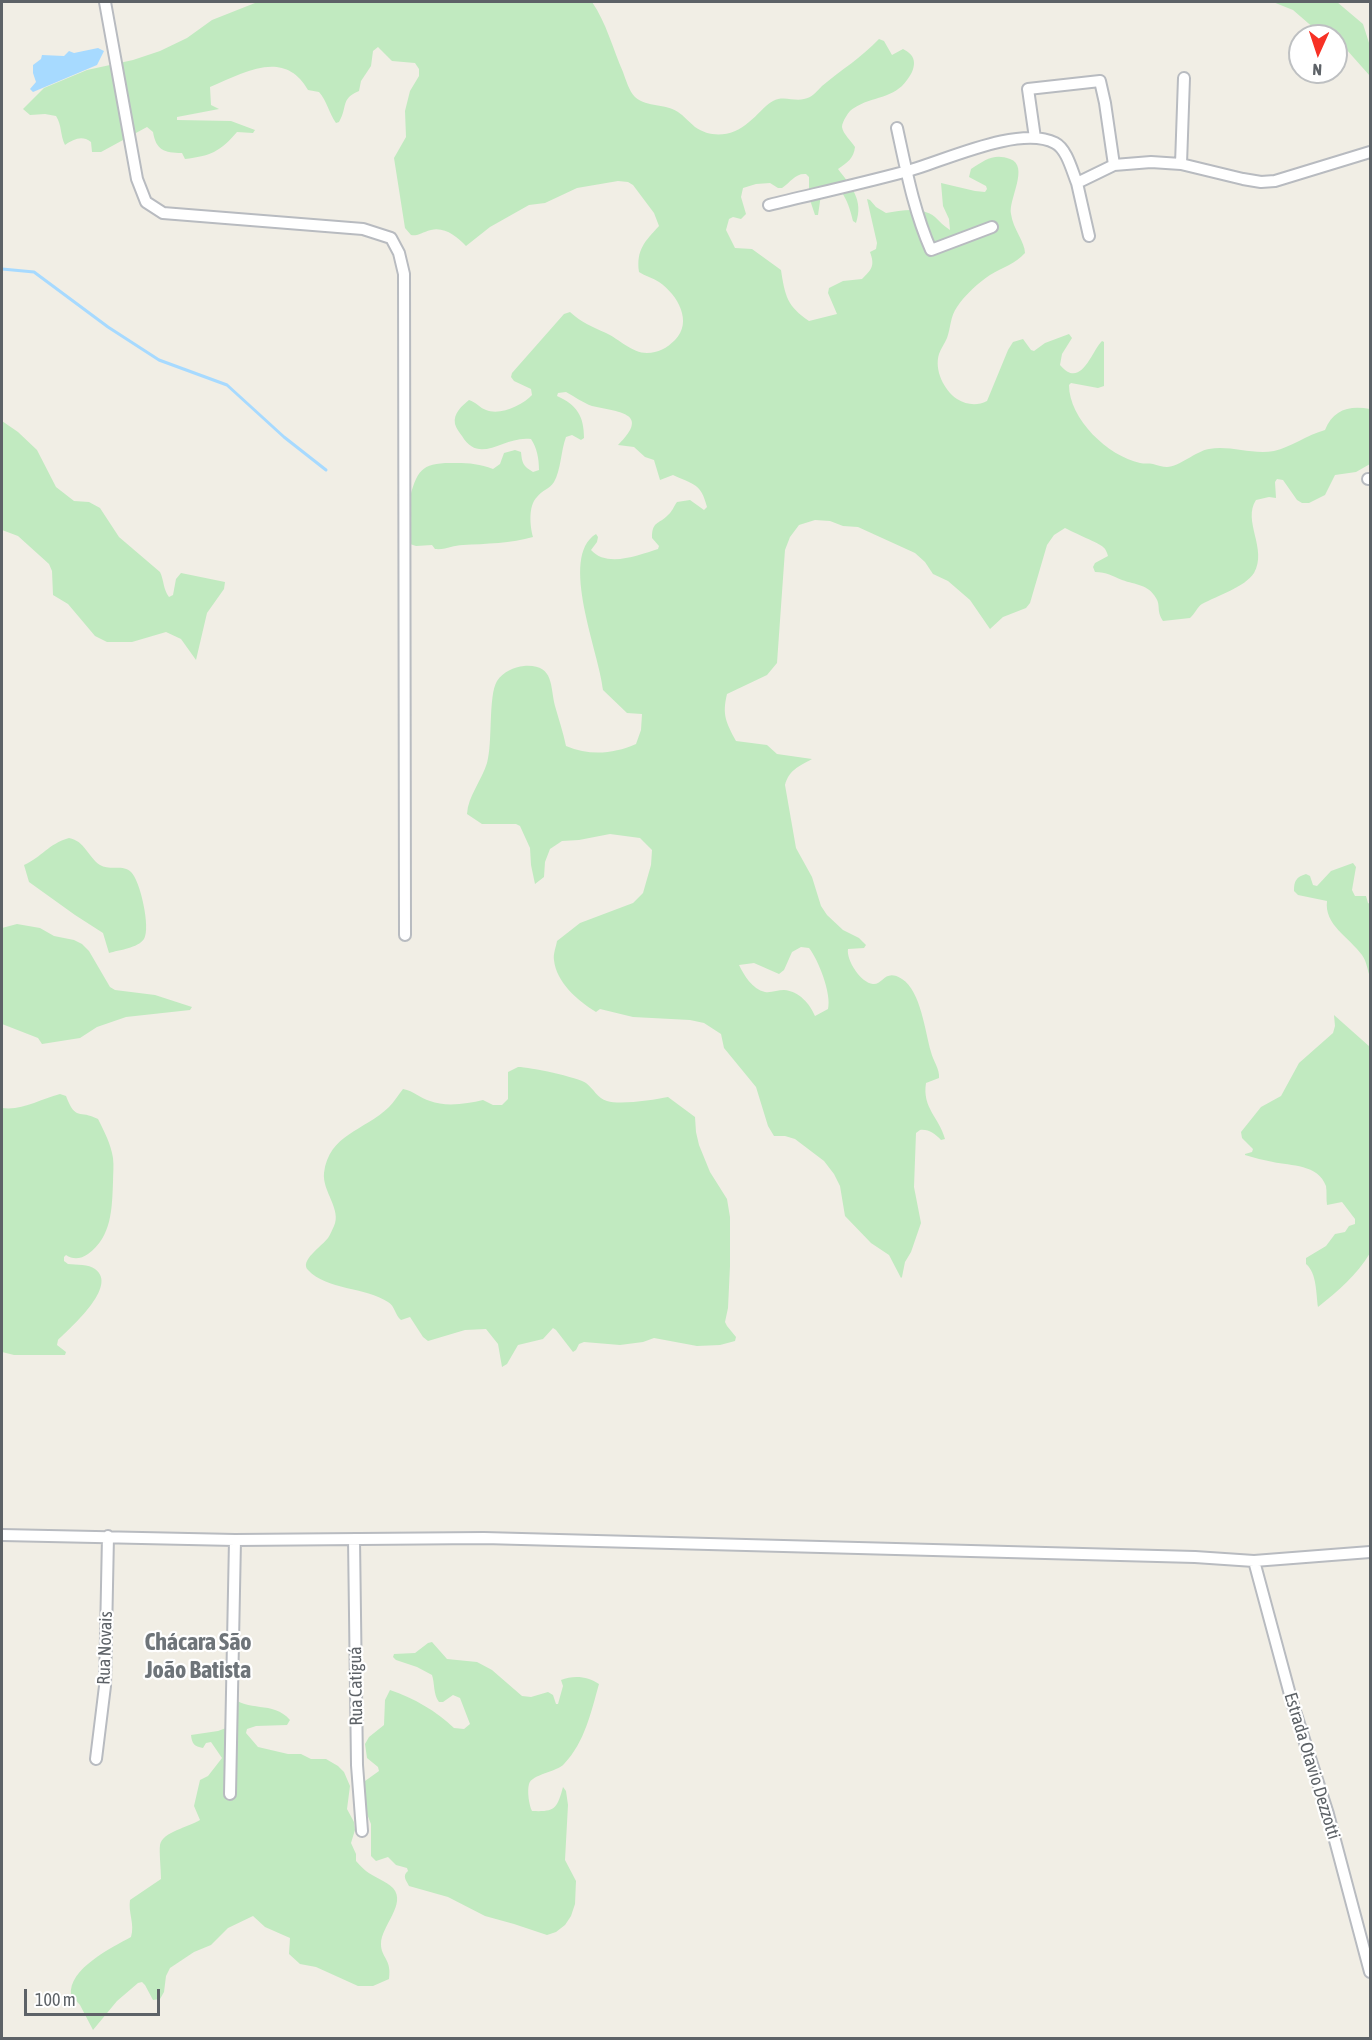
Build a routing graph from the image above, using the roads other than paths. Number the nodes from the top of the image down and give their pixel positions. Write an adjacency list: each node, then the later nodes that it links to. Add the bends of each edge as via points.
1 (105, 2): 13 (street, via 137,179 146,202 163,213 363,229 391,238 399,253 404,274)
2 (1184, 78): 6 (street)
3 (897, 128): 8 (street)
4 (1035, 138): 7 (street, via 1028,89 1100,81); 8 (street, via 970,149); 9 (street, via 1056,143 1066,155)
5 (1371, 152): 6 (street, via 1262,182)
6 (1181, 164): 7 (street)
7 (1114, 165): 9 (street)
8 (906, 172): 10 (street); 11 (street, via 931,250)
9 (1077, 183): 12 (street)
10 (769, 205)
11 (992, 227)
12 (1089, 236)
13 (405, 935)
14 (2, 1535): 15 (street)
15 (108, 1536): 17 (street); 20 (street, Rua Novais, via 105,1686)
16 (354, 1539): 17 (street); 19 (street, via 484,1538); 22 (street, Rua Catiguá, via 357,1765)
17 (235, 1540): 21 (street)
18 (1371, 1552): 19 (street)
19 (1254, 1561): 23 (street, Estrada Otavio Dezzotti)
20 (96, 1759)
21 (230, 1794)
22 (362, 1831)
23 (1371, 1972)

